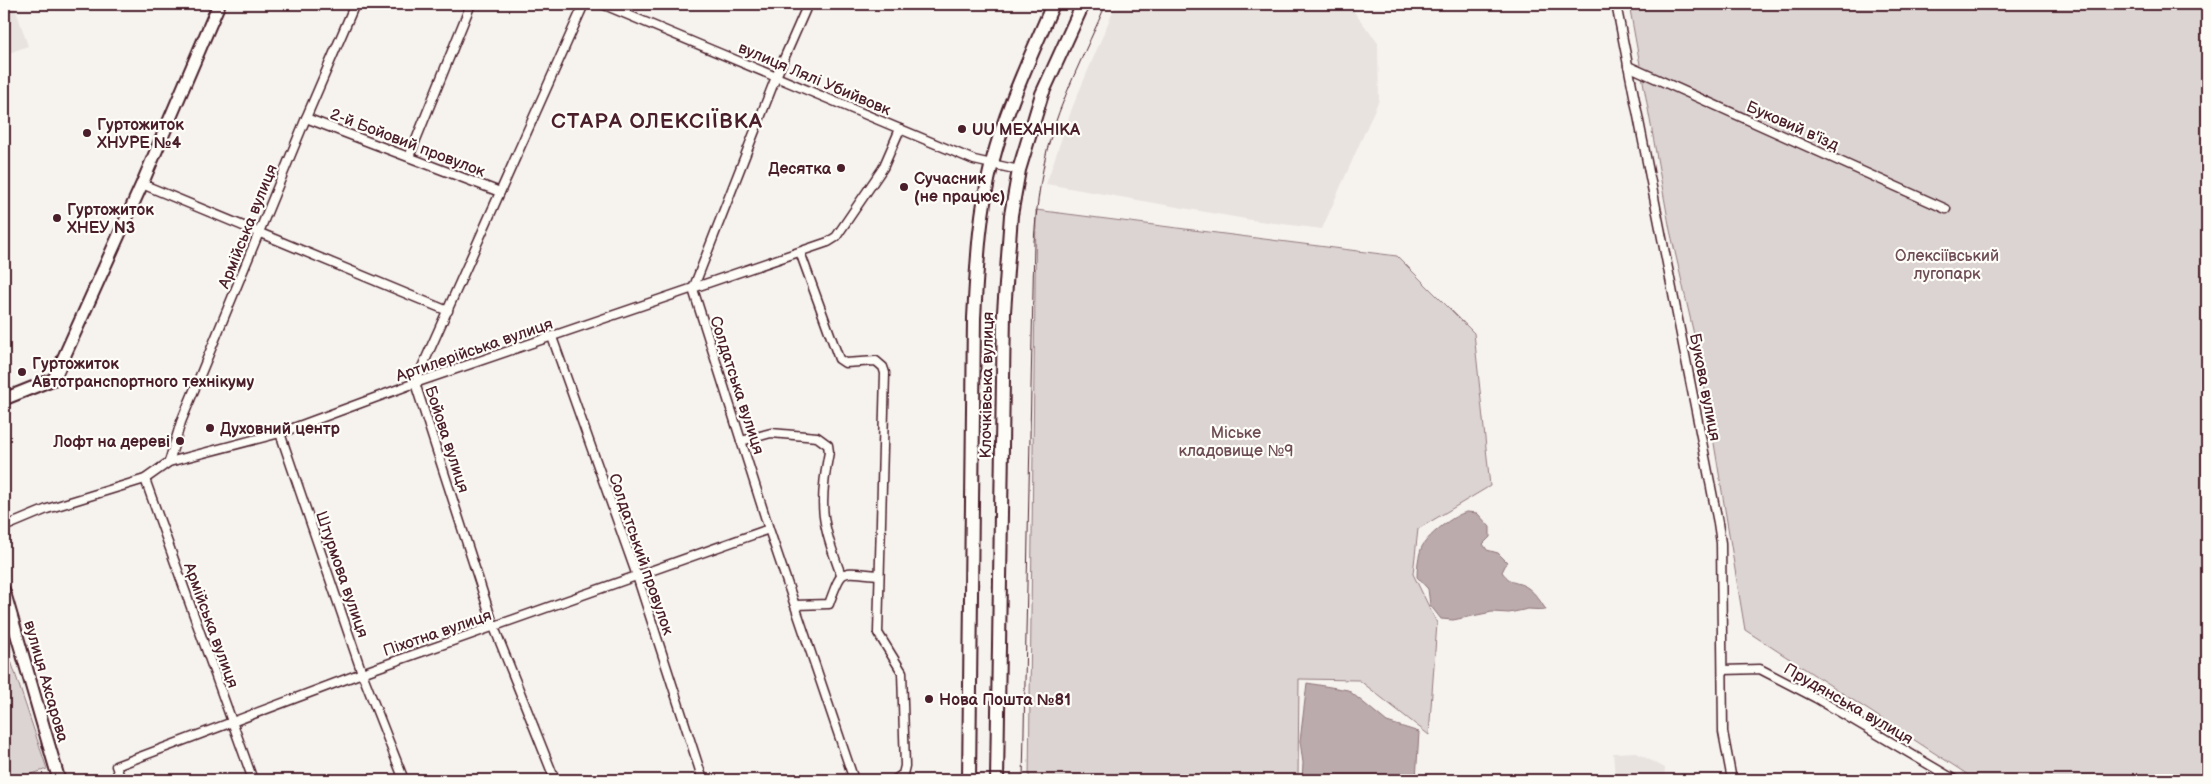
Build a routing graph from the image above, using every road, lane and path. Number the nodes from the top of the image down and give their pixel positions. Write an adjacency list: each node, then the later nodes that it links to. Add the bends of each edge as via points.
1 (219, 4): 17 (street)
2 (355, 4): 12 (street, Армійська вулиця)
3 (471, 4): 14 (street)
4 (584, 4): 18 (street, Бойова вулиця)
5 (602, 4): 11 (street, вулиця Лялі Убийвовк)
6 (808, 4): 11 (street)
7 (1053, 4): 15 (main road, Клочківська вулиця, via 1004,121)
8 (1083, 4): 16 (main road, Клочківська вулиця, via 1042,94)
9 (1616, 4): 10 (street, Букова вулиця)
10 (1628, 66): 19 (street, Буковий в'їзд); 39 (street, Букова вулиця, via 1721,543)
11 (776, 77): 13 (street, вулиця Лялі Убийвовк); 22 (street)
12 (306, 118): 14 (street, 2-й Бойовий провулок); 20 (street, Армійська вулиця)
13 (900, 129): 15 (street, вулиця Лялі Убийвовк); 21 (street, Артилерійська вулиця, via 883,168 836,238)
14 (409, 157): 18 (street, 2-й Бойовий провулок)
15 (991, 165): 16 (street, вулиця Лялі Убийвовк); 50 (main road, Клочківська вулиця, via 978,241 974,318)
16 (1019, 170): 51 (main road, Клочківська вулиця, via 1011,215 1004,312)
17 (142, 184): 20 (street); 26 (street, via 54,379)
18 (500, 192): 23 (street, Бойова вулиця)
19 (1946, 209)
20 (259, 233): 23 (street); 29 (street, Армійська вулиця, via 181,422)
21 (800, 252): 22 (street, Артилерійська вулиця); 35 (street, via 839,359 845,363 876,361 885,373)
22 (693, 289): 24 (street, Артилерійська вулиця); 28 (street, Солдатська вулиця)
23 (448, 311): 25 (street, Бойова вулиця)
24 (552, 337): 25 (street, Артилерійська вулиця); 34 (street, Солдатський провулок)
25 (415, 383): 27 (street, Артилерійська вулиця); 38 (street, Бойова вулиця)
26 (4, 399)
27 (280, 432): 29 (street, Артилерійська вулиця); 40 (street, Штурмова вулиця)
28 (741, 441): 32 (street, Солдатська вулиця); 33 (street, via 771,433 817,437 828,445 822,514)
29 (169, 462): 30 (street, Артилерійська вулиця)
30 (145, 479): 31 (street, Артилерійська вулиця, via 47,509); 41 (street, Армійська вулиця)
31 (4, 527)
32 (769, 529): 34 (street, Піхотна вулиця); 37 (street, Солдатська вулиця)
33 (841, 575): 35 (street); 37 (street, via 828,604)
34 (637, 576): 38 (street, Піхотна вулиця); 47 (street, Солдатський провулок)
35 (879, 576): 49 (street, via 878,633 902,672 905,766 903,774)
36 (4, 591): 42 (street, вулиця Ахсарова)
37 (795, 605): 48 (street, Солдатська вулиця)
38 (494, 627): 40 (street, Піхотна вулиця); 46 (street, Бойова вулиця)
39 (1723, 670): 52 (street, Букова вулиця, via 1724,732); 53 (street, Прудянська вулиця, via 1760,669)
40 (362, 673): 41 (street, Піхотна вулиця); 45 (street, Штурмова вулиця)
41 (232, 722): 43 (street, Піхотна вулиця, via 116,766); 44 (street, Армійська вулиця)
42 (59, 780)
43 (121, 780)
44 (254, 780)
45 (404, 780)
46 (555, 780)
47 (703, 780)
48 (854, 780)
49 (895, 780)
50 (969, 780)
51 (997, 780)
52 (1732, 780)
53 (1956, 780)

